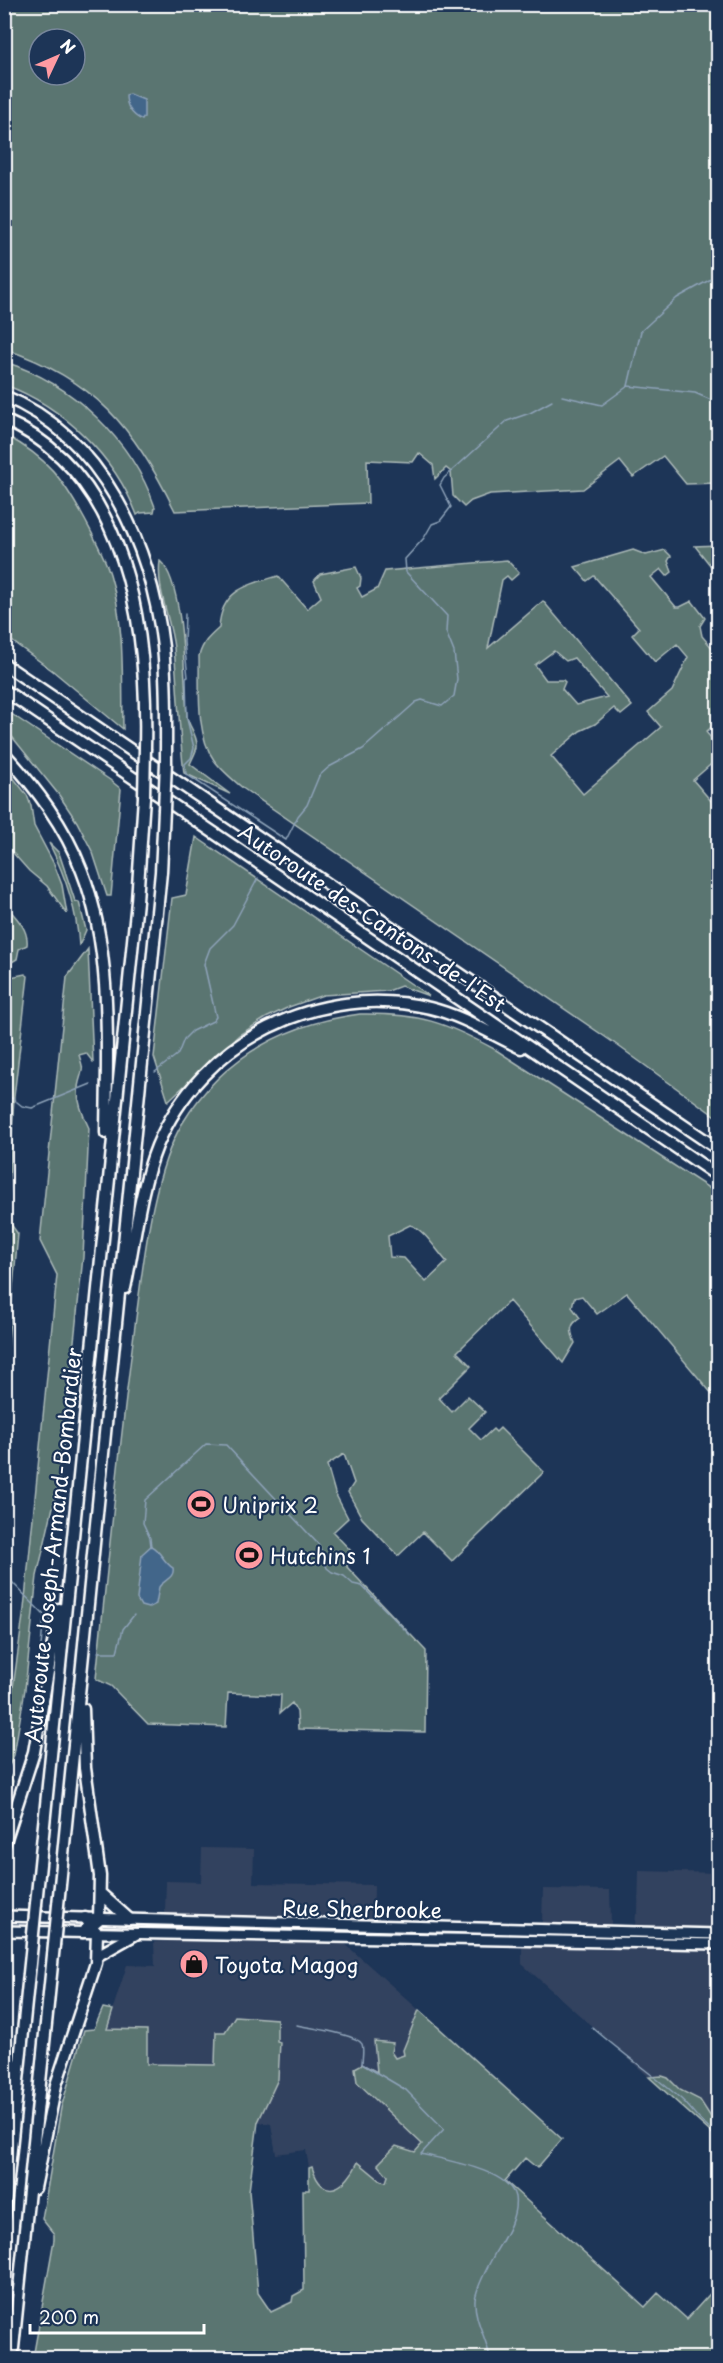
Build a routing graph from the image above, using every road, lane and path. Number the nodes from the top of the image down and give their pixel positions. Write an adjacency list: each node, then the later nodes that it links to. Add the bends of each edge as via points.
1 (4, 396): 10 (highway, bridge, via 48,420 81,449 111,488 130,526 149,580 160,628 166,688 164,810)
2 (4, 420): 9 (highway, bridge, via 39,440 71,469 99,508 133,592 141,636 144,797)
3 (4, 662): 7 (highway, Autoroute des Cantons-de-l'Est)
4 (4, 690): 6 (highway, Autoroute des Cantons-de-l'Est)
5 (4, 753): 9 (highway, via 45,803 64,834 82,871 96,918 105,1015)
6 (555, 1065): 8 (highway, Autoroute des Cantons-de-l'Est); 10 (highway, via 460,1018 431,1008 395,1003 325,1006 289,1017 250,1036 199,1080 176,1110 157,1147 146,1183)
7 (718, 1149)
8 (718, 1176)
9 (106, 1200): 11 (highway, Autoroute Joseph-Armand-Bombardier)
10 (114, 1344): 12 (highway, Autoroute Joseph-Armand-Bombardier)
11 (74, 1526): 13 (highway, via 29,1773); 24 (highway, Autoroute Joseph-Armand-Bombardier, bridge)
12 (83, 1648): 14 (highway, via 84,1749); 26 (highway, Autoroute Joseph-Armand-Bombardier, bridge)
13 (4, 1845)
14 (101, 1894): 16 (highway); 17 (highway)
15 (4, 1916): 17 (main road, Rue Sherbrooke)
16 (129, 1919): 17 (main road, Rue Sherbrooke); 20 (main road, Rue Sherbrooke)
17 (91, 1925): 18 (main road, Rue Sherbrooke); 19 (main road, Rue Sherbrooke); 22 (highway)
18 (4, 1931)
19 (136, 1934): 21 (main road, Rue Sherbrooke); 22 (highway)
20 (718, 1934)
21 (718, 1944)
22 (98, 1956): 26 (highway, via 56,2085)
23 (4, 2073): 24 (highway)
24 (7, 2194): 25 (highway, Autoroute Joseph-Armand-Bombardier)
25 (4, 2217)
26 (26, 2226): 27 (highway, Autoroute Joseph-Armand-Bombardier)
27 (12, 2358)

